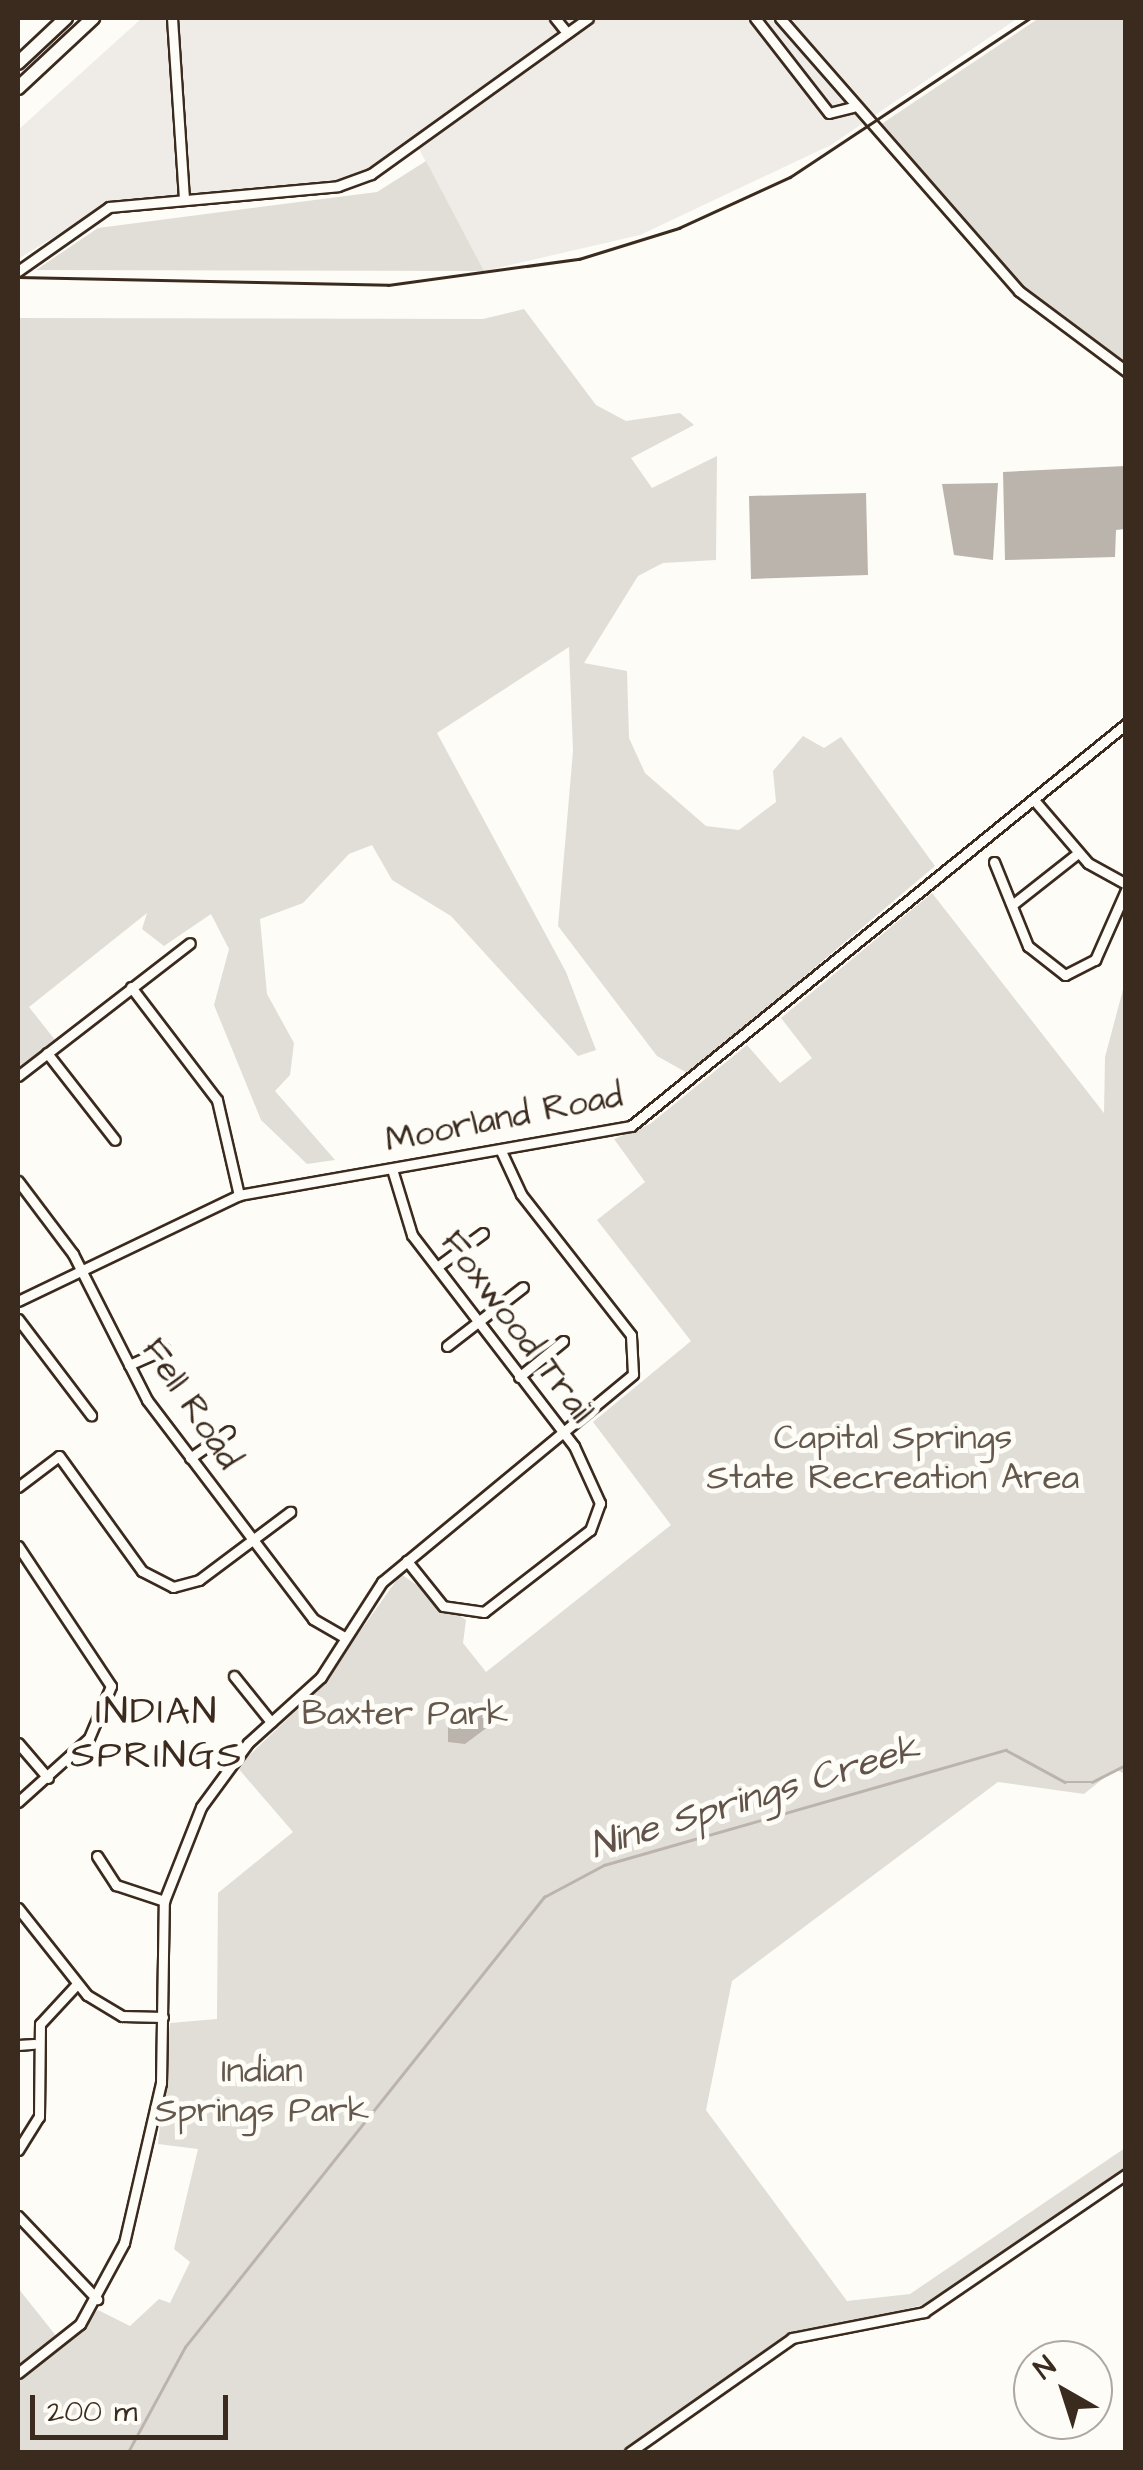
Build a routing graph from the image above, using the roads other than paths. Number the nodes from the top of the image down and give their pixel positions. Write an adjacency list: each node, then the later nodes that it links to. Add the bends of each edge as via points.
1 (66, 18): 9 (highway)
2 (92, 18): 10 (highway)
3 (172, 18): 12 (street)
4 (555, 18): 8 (street)
5 (588, 18): 8 (street)
6 (755, 18): 11 (street, via 829,113)
7 (783, 18): 11 (street)
8 (568, 34): 12 (street, via 372,174 338,186)
9 (18, 63)
10 (18, 88)
11 (853, 107): 14 (street, via 1059,328)
12 (184, 198): 13 (street, via 94,213)
13 (18, 271)
14 (1126, 370)
15 (1126, 724): 16 (street, Moorland Road)
16 (1034, 800): 17 (street); 26 (street, Moorland Road, via 648,1116 618,1131)
17 (1078, 853): 19 (street); 20 (street)
18 (994, 862): 20 (street)
19 (1126, 887): 20 (street, via 1095,960 1076,974 1037,958)
20 (1012, 906)
21 (190, 943): 22 (street)
22 (132, 987): 23 (street); 29 (street, via 217,1100)
23 (47, 1053): 24 (street); 25 (street)
24 (18, 1076)
25 (115, 1140)
26 (502, 1151): 27 (street, Moorland Road); 44 (street, via 521,1194 631,1335 636,1366 627,1384)
27 (392, 1170): 29 (street, Moorland Road); 31 (street, Foxwood Trail, via 403,1218)
28 (18, 1182): 32 (street, Fell Road)
29 (239, 1196): 32 (street, Moorland Road)
30 (483, 1234): 31 (street)
31 (437, 1268): 36 (street, Foxwood Trail)
32 (82, 1270): 34 (street, Moorland Road); 40 (street, Fell Road)
33 (523, 1287): 36 (street)
34 (18, 1301)
35 (18, 1320): 42 (street)
36 (478, 1322): 38 (street); 41 (street, Foxwood Trail)
37 (563, 1341): 41 (street)
38 (447, 1346)
39 (165, 1350): 40 (street)
40 (129, 1365): 45 (street, Fell Road)
41 (519, 1377): 44 (street, Foxwood Trail)
42 (91, 1416)
43 (229, 1431): 45 (street)
44 (565, 1436): 50 (street); 50 (street, Foxwood Trail, via 598,1487 598,1516 484,1612 443,1606)
45 (190, 1458): 48 (street, Fell Road)
46 (18, 1487): 48 (street, via 60,1456 160,1584 199,1580)
47 (290, 1512): 48 (street)
48 (253, 1540): 51 (street, Fell Road, via 314,1618)
49 (18, 1546): 55 (street, via 106,1673 111,1704)
50 (407, 1562): 51 (street, via 369,1596)
51 (344, 1638): 53 (street, via 321,1677)
52 (234, 1676): 53 (street)
53 (271, 1722): 58 (street, via 201,1807)
54 (18, 1744): 55 (street)
55 (48, 1778): 56 (street)
56 (18, 1802)
57 (96, 1856): 58 (street, via 116,1884)
58 (164, 1901): 61 (street)
59 (19, 1913): 60 (street)
60 (77, 1984): 61 (street, via 122,2016); 63 (street, via 49,2010)
61 (163, 2018): 67 (street, via 151,2143)
62 (18, 2044): 63 (street)
63 (34, 2044): 64 (street, via 39,2117)
64 (18, 2150)
65 (1126, 2174): 69 (street, via 921,2314 792,2338)
66 (18, 2216): 67 (street)
67 (97, 2299): 68 (street, via 70,2334)
68 (18, 2374)
69 (630, 2452)

